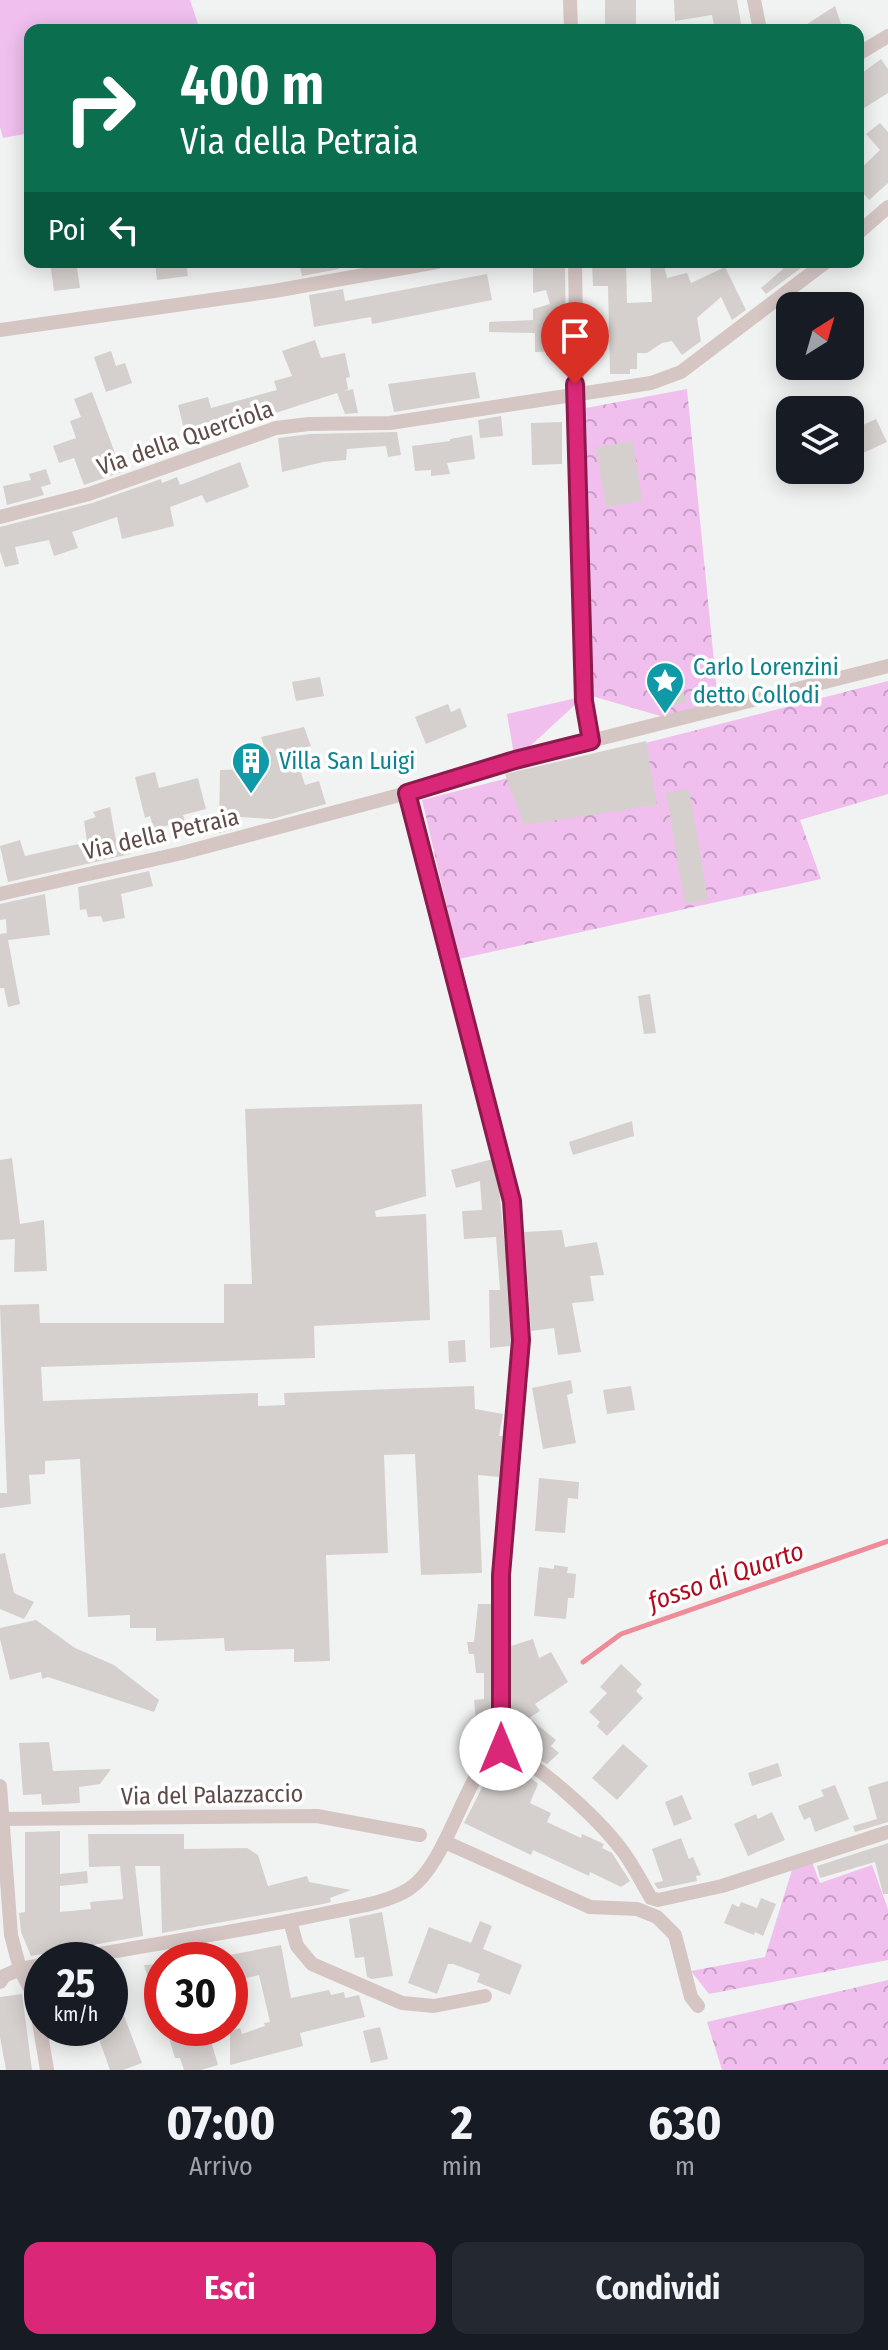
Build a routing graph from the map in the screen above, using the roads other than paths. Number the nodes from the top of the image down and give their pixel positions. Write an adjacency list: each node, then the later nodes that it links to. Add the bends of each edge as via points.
1 (570, 0): 3 (street)
2 (754, 0): 4 (street)
3 (571, 24)
4 (759, 24)
5 (888, 36): 6 (street)
6 (864, 50)
7 (888, 207): 8 (street)
8 (864, 228)
9 (403, 268): 12 (street)
10 (575, 268): 13 (street)
11 (818, 268): 13 (street, Via della Querciola, via 681,372 651,383)
12 (0, 330)
13 (576, 392): 14 (street, Via della Querciola, via 390,423 276,428 89,494); 16 (street, via 584,701)
14 (0, 517)
15 (888, 666): 16 (street, Via della Petraia)
16 (591, 741): 17 (street, Via della Petraia)
17 (407, 793): 18 (street, Via della Petraia, via 182,853); 19 (street, via 512,1201 521,1340 501,1575)
18 (0, 894)
19 (501, 1749): 22 (street, via 551,1781 609,1835 651,1898 658,1900 722,1886); 24 (street, via 481,1767)
20 (0, 1786): 21 (street)
21 (3, 1819): 23 (street, Via del Palazzaccio, via 317,1816); 25 (street)
22 (888, 1832)
23 (420, 1835)
24 (445, 1842): 26 (street, via 423,1876 402,1893); 32 (street, via 590,1907 637,1909 657,1917 675,1935)
25 (3, 1874): 29 (street)
26 (290, 1921): 27 (street); 31 (street, via 297,1946 312,1964 402,2003 434,2006)
27 (128, 1949)
28 (24, 1968): 29 (street)
29 (20, 1969): 30 (street); 33 (street, via 35,1998)
30 (0, 1982)
31 (485, 1996)
32 (698, 2006)
33 (47, 2070)

